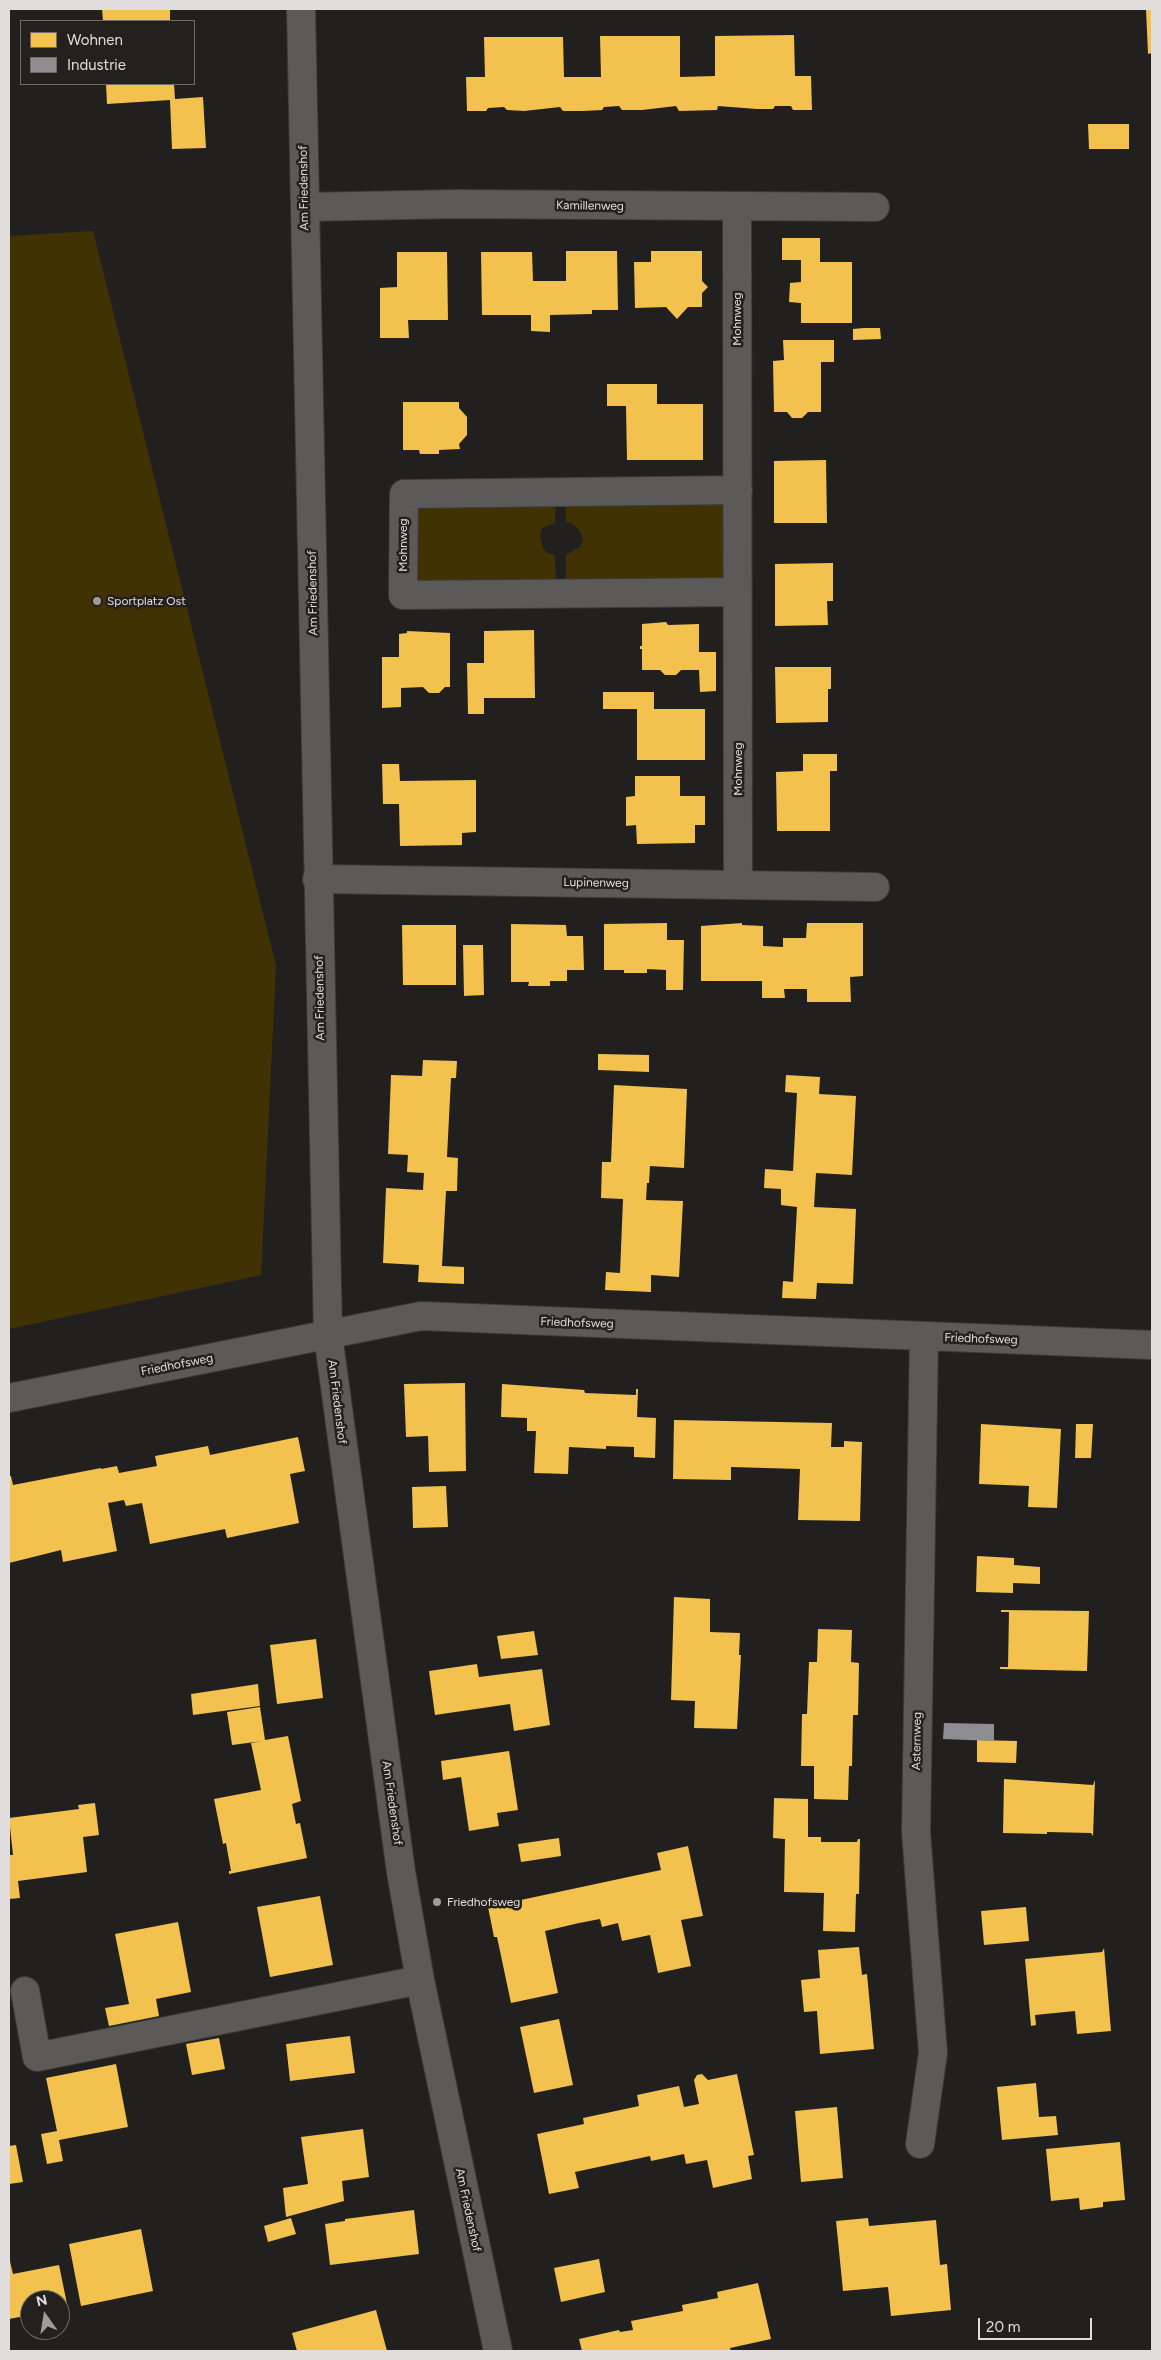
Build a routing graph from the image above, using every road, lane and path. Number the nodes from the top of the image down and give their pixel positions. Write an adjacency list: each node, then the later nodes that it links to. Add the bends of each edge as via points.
1 (301, 9): 2 (street, Am Friedenshof)
2 (305, 207): 3 (street, Kamillenweg, via 458,204); 7 (street, Am Friedenshof)
3 (737, 208): 4 (street, Kamillenweg); 5 (street, Mohnweg)
4 (875, 208)
5 (738, 490): 6 (street, Mohnweg); 6 (street, Mohnweg, via 404,494 403,595)
6 (738, 592): 8 (street, Mohnweg)
7 (317, 879): 8 (street, Lupinenweg); 10 (street, Am Friedenshof)
8 (738, 885): 9 (street, Lupinenweg)
9 (876, 887)
10 (328, 1335): 11 (street, Friedhofsweg, via 421,1316); 13 (street, Friedhofsweg); 14 (street, Am Friedenshof, via 401,1872)
11 (924, 1337): 12 (street, Friedhofsweg); 16 (street, Asternweg, via 916,1832 933,2053)
12 (1152, 1345)
13 (9, 1398)
14 (420, 1980): 15 (street, via 37,2057); 17 (street, Am Friedenshof)
15 (25, 1991)
16 (920, 2144)
17 (498, 2351)

